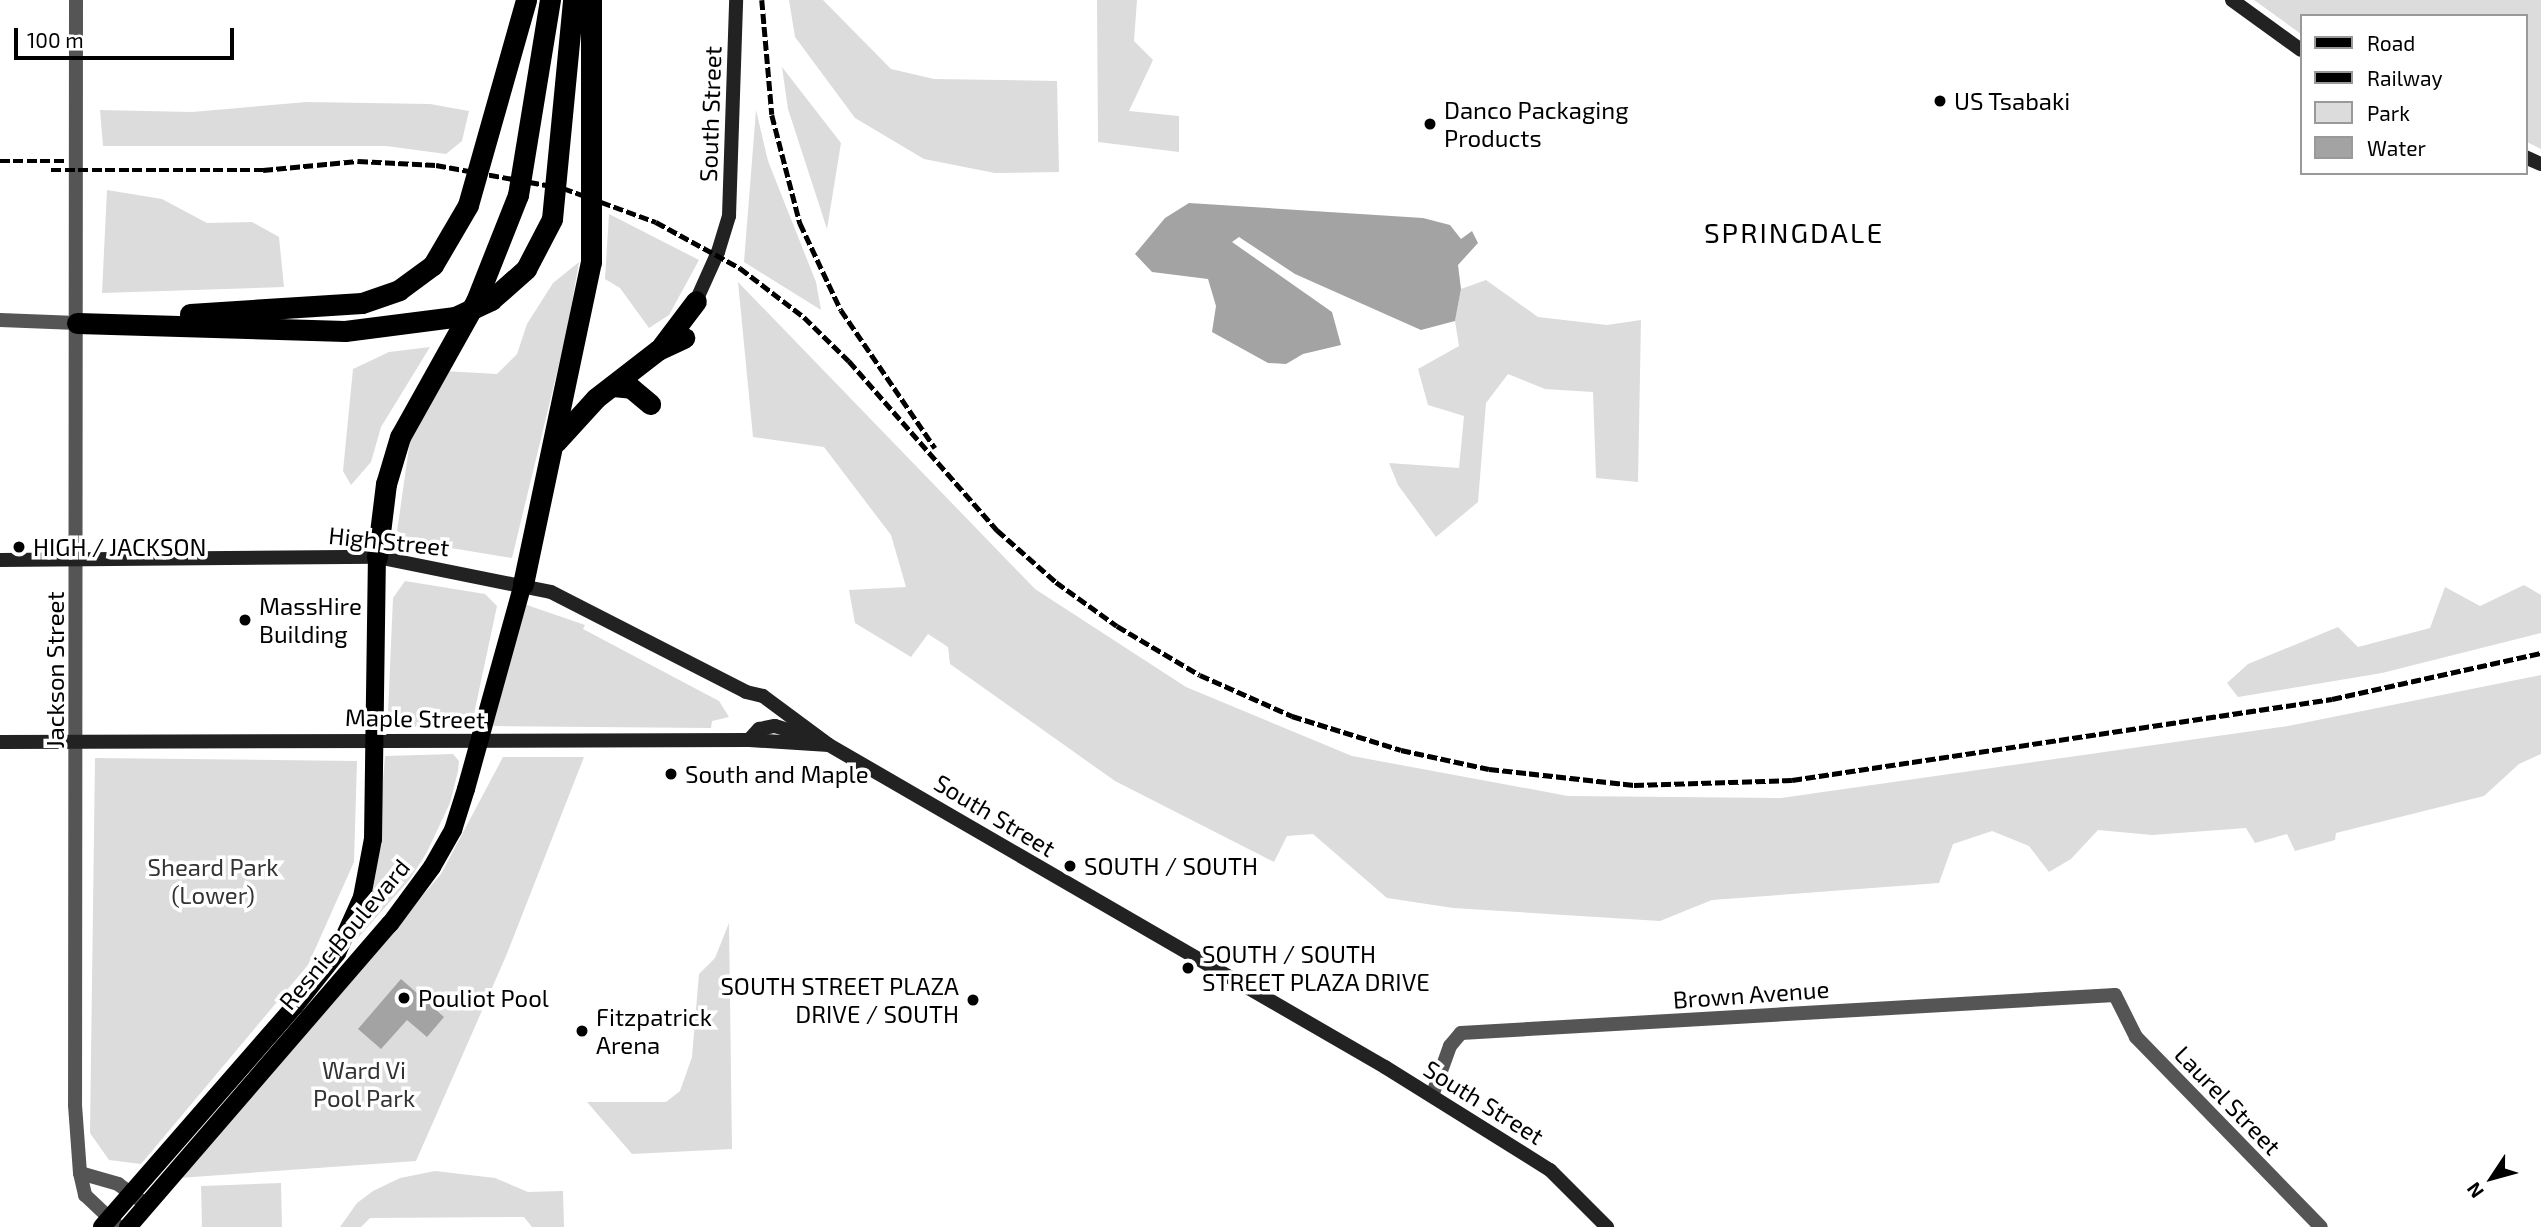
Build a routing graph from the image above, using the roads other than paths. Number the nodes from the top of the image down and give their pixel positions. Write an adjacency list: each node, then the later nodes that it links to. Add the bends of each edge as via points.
1 (76, 0): 11 (street, Jackson Street)
2 (526, 0): 11 (highway, via 486,154 448,245 411,283 362,303)
3 (550, 0): 17 (highway, via 518,195 498,251 416,401 396,448 386,484)
4 (573, 0): 11 (highway, via 554,208 533,258 491,300 434,322 319,331)
5 (591, 0): 16 (highway, via 591,262)
6 (736, 0): 9 (main road, South Street, via 727,229)
7 (2232, 0): 8 (main road)
8 (2300, 49)
9 (696, 301): 13 (highway)
10 (0, 320): 11 (street)
11 (77, 323): 18 (street, Jackson Street)
12 (684, 338): 13 (highway)
13 (659, 350): 14 (highway)
14 (613, 386): 15 (highway, via 631,388); 16 (highway, via 577,415)
15 (650, 404)
16 (553, 446): 20 (highway)
17 (377, 557): 18 (main road, High Street); 20 (main road, High Street); 22 (main road, Resnic Boulevard)
18 (78, 559): 19 (main road, High Street); 24 (street, Jackson Street)
19 (0, 560)
20 (523, 584): 21 (main road, High Street, via 551,592); 25 (main road, Resnic Boulevard)
21 (746, 692): 26 (main road, South Street, via 763,696)
22 (374, 741): 24 (main road, Maple Street); 25 (main road, Maple Street); 30 (main road, Resnic Boulevard, via 373,839 362,897 337,953)
23 (0, 742): 24 (main road, Maple Street)
24 (78, 742): 29 (street, Jackson Street, via 75,969)
25 (477, 742): 26 (main road, Maple Street, via 749,740 759,729 775,726 800,731); 31 (main road, Resnic Boulevard, via 453,830 432,867 390,924)
26 (829, 745): 28 (main road, South Street)
27 (2115, 995): 28 (street, Brown Avenue, via 1461,1033 1446,1055); 35 (street, Laurel Street, via 2136,1037)
28 (1433, 1096): 34 (main road, South Street, via 1550,1170)
29 (79, 1173): 30 (street); 32 (street, Jackson Street, via 86,1195)
30 (133, 1192): 31 (street); 32 (main road, Resnic Boulevard)
31 (147, 1205): 33 (main road, Resnic Boulevard)
32 (110, 1224)
33 (128, 1227)
34 (1607, 1227)
35 (2320, 1227)

